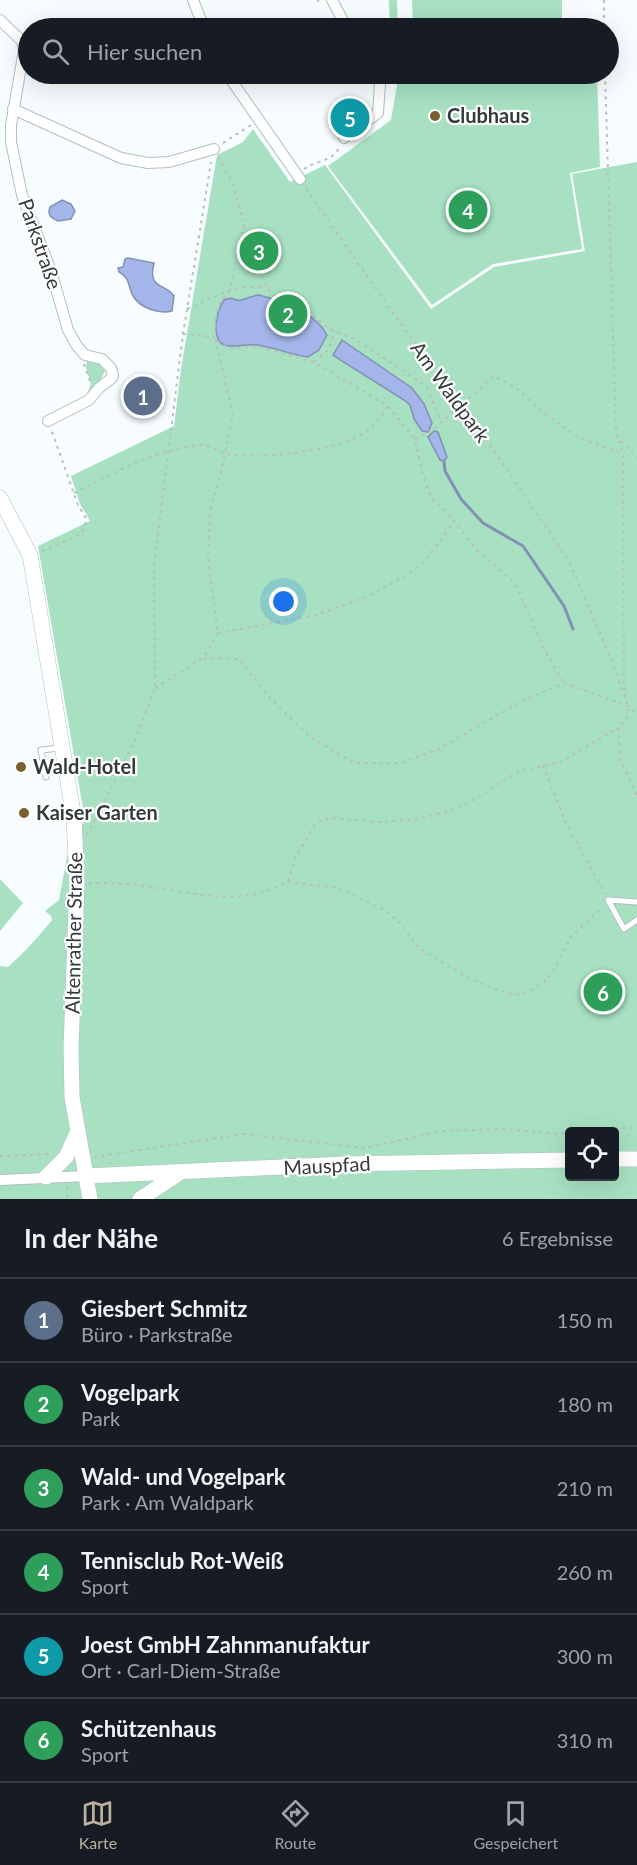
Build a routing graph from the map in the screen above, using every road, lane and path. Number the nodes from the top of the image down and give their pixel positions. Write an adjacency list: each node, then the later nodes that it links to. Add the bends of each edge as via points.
1 (193, 0): 4 (street)
2 (332, 0): 5 (street)
3 (603, 0): 6 (path)
4 (200, 18)
5 (342, 18)
6 (604, 18)
7 (0, 20): 8 (street, Parkstraße)
8 (18, 37)
9 (18, 82): 13 (street, Parkstraße)
10 (234, 84): 14 (street)
11 (380, 84): 15 (street, via 378,113)
12 (605, 84): 34 (path, via 616,431)
13 (13, 109): 16 (street, via 111,154 148,163 169,162); 26 (street, Parkstraße, via 11,142 22,195 68,330)
14 (259, 121): 16 (path); 17 (street)
15 (344, 138): 17 (path, via 340,149 326,161 312,164)
16 (214, 149): 18 (path, via 233,184); 21 (path)
17 (298, 176): 30 (path, Am Waldpark)
18 (244, 223): 19 (path, via 246,243); 20 (path)
19 (267, 287): 20 (path); 22 (path, via 272,294)
20 (230, 290): 21 (path); 24 (path, via 219,307)
21 (187, 309): 23 (path)
22 (335, 331): 27 (path, via 329,349); 32 (path, via 355,339 427,388)
23 (183, 334): 24 (path); 35 (path)
24 (215, 337): 25 (path)
25 (217, 341): 27 (path, via 228,348 258,347); 36 (path, via 233,415)
26 (86, 355): 28 (path, via 84,367 90,383); 28 (street, Parkstraße, via 102,359 113,375)
27 (314, 362): 29 (path)
28 (84, 402): 31 (street, Parkstraße)
29 (388, 405): 33 (path); 36 (path, via 364,434 327,446 278,456)
30 (462, 405): 32 (path); 37 (path, via 495,376 515,387 579,438); 47 (path, Am Waldpark, via 569,561)
31 (48, 421): 39 (path)
32 (441, 421): 33 (path)
33 (416, 439): 41 (path, via 431,498)
34 (620, 439): 37 (path); 38 (path)
35 (168, 451): 36 (path, via 204,444); 39 (path); 46 (path, via 154,566)
36 (226, 454): 43 (path, via 210,511 208,559)
37 (623, 454): 47 (path, via 624,685)
38 (637, 458)
39 (74, 493): 42 (path, via 87,520 83,531 75,538)
40 (0, 498): 42 (street, Altenrather Straße)
41 (454, 522): 43 (path, via 427,558 371,595 317,615); 45 (path, via 477,550 515,583)
42 (30, 555): 50 (street, Altenrather Straße)
43 (218, 633): 44 (path)
44 (203, 658): 45 (path, via 239,659 271,699 310,736 354,764 401,763 438,749 526,699); 46 (path)
45 (564, 683): 47 (path)
46 (155, 688): 54 (path, via 135,740 89,834)
47 (628, 706): 48 (path); 49 (path, via 627,717)
48 (637, 714)
49 (618, 728): 51 (path, via 560,762); 53 (path, via 621,761)
50 (62, 748): 52 (lane, via 41,750); 54 (street, Altenrather Straße)
51 (543, 765): 55 (path, via 519,771 452,810 417,819 380,822 331,818 317,822 296,856); 57 (path, via 566,821)
52 (46, 777)
53 (637, 796)
54 (76, 838): 56 (street, Altenrather Straße)
55 (288, 881): 56 (path, via 261,892 215,898 143,885); 57 (path, via 336,886 386,911 419,948 468,978 516,995 544,982 571,936)
56 (77, 883): 62 (street, Altenrather Straße, via 71,1048 72,1097)
57 (608, 900): 58 (lane); 59 (lane, via 624,929)
58 (637, 902)
59 (637, 920)
60 (619, 1128): 61 (path)
61 (637, 1128)
62 (78, 1131): 66 (street, Altenrather Straße); 72 (street, via 66,1157)
63 (565, 1133): 66 (path, via 501,1129 443,1131 365,1148 243,1134)
64 (51, 1154): 65 (path)
65 (0, 1156)
66 (83, 1159): 71 (street, Altenrather Straße)
67 (637, 1159): 69 (street)
68 (565, 1160): 70 (street, Mauspfad)
69 (619, 1160)
70 (181, 1172): 71 (street, Mauspfad); 75 (street)
71 (86, 1176): 72 (street); 74 (street, Altenrather Straße)
72 (46, 1178): 73 (street)
73 (0, 1180)
74 (90, 1199)
75 (140, 1199)

